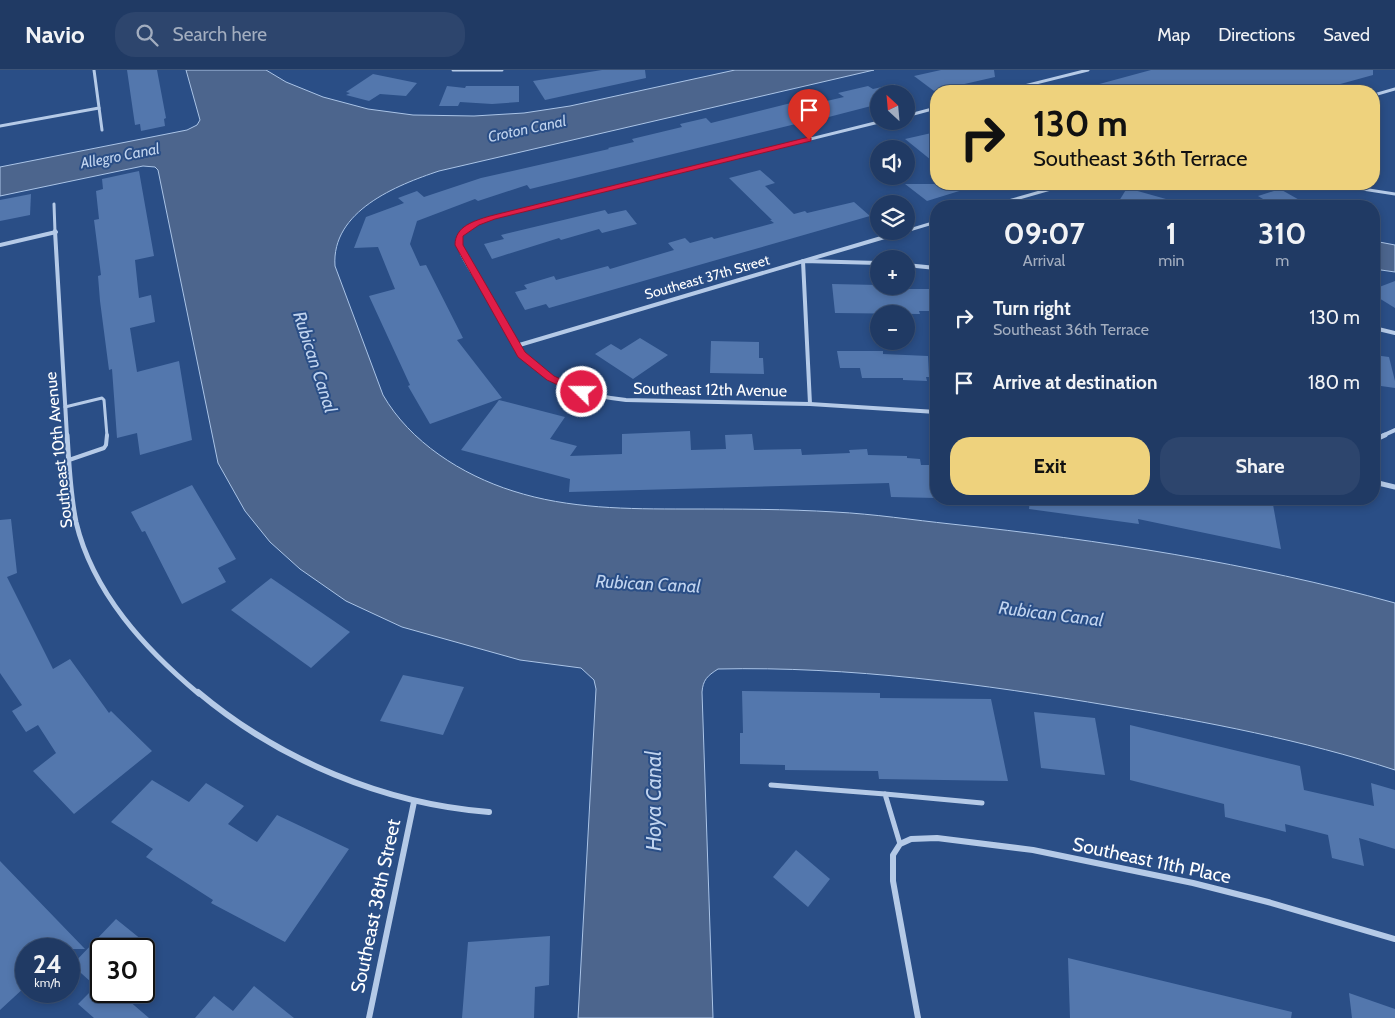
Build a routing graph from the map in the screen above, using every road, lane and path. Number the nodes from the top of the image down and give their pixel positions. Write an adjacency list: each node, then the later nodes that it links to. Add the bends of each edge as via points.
1 (94, 70): 8 (street)
2 (453, 70): 3 (street)
3 (502, 70)
4 (1088, 70): 5 (street)
5 (1028, 85)
6 (1395, 89): 7 (street)
7 (1380, 93)
8 (99, 108): 12 (street); 13 (street)
9 (930, 110): 10 (street)
10 (915, 114)
11 (870, 124): 30 (street, Southeast 12th Avenue, via 492,218 465,228 459,235 459,245)
12 (0, 126)
13 (102, 130)
14 (1047, 190): 17 (street)
15 (1369, 190): 16 (street)
16 (1395, 194)
17 (1012, 200)
18 (54, 204): 21 (street, Southeast 10th Avenue)
19 (930, 224): 20 (street, Southeast 37th Street)
20 (915, 228)
21 (56, 232): 23 (street); 32 (street, Southeast 10th Avenue)
22 (875, 240): 24 (street, Southeast 37th Street)
23 (0, 245)
24 (803, 261): 25 (street); 30 (street, Southeast 37th Street); 31 (street)
25 (870, 263)
26 (915, 266): 27 (street)
27 (930, 267)
28 (1380, 329): 29 (street)
29 (1395, 333)
30 (516, 346): 31 (street, Southeast 12th Avenue, via 550,378 597,396 626,400)
31 (810, 404): 33 (street, Southeast 12th Avenue)
32 (65, 407): 36 (street, Southeast 10th Avenue); 36 (lane, via 104,400 106,445)
33 (930, 412)
34 (1395, 430): 35 (street)
35 (1380, 437)
36 (69, 460): 41 (street, Southeast 10th Avenue, via 74,513 88,559 124,618 146,645 187,685 256,734 321,767)
37 (1380, 483): 38 (street)
38 (1395, 487)
39 (771, 785): 40 (lane)
40 (885, 794): 42 (lane); 44 (lane)
41 (414, 802): 43 (street, Southeast 10th Avenue); 46 (street, Southeast 38th Street)
42 (982, 803)
43 (489, 812)
44 (900, 844): 45 (street, Southeast 11th Place, via 923,837 1034,850 1230,893); 47 (street, via 893,855 893,881)
45 (1395, 939)
46 (369, 1018)
47 (918, 1018)

